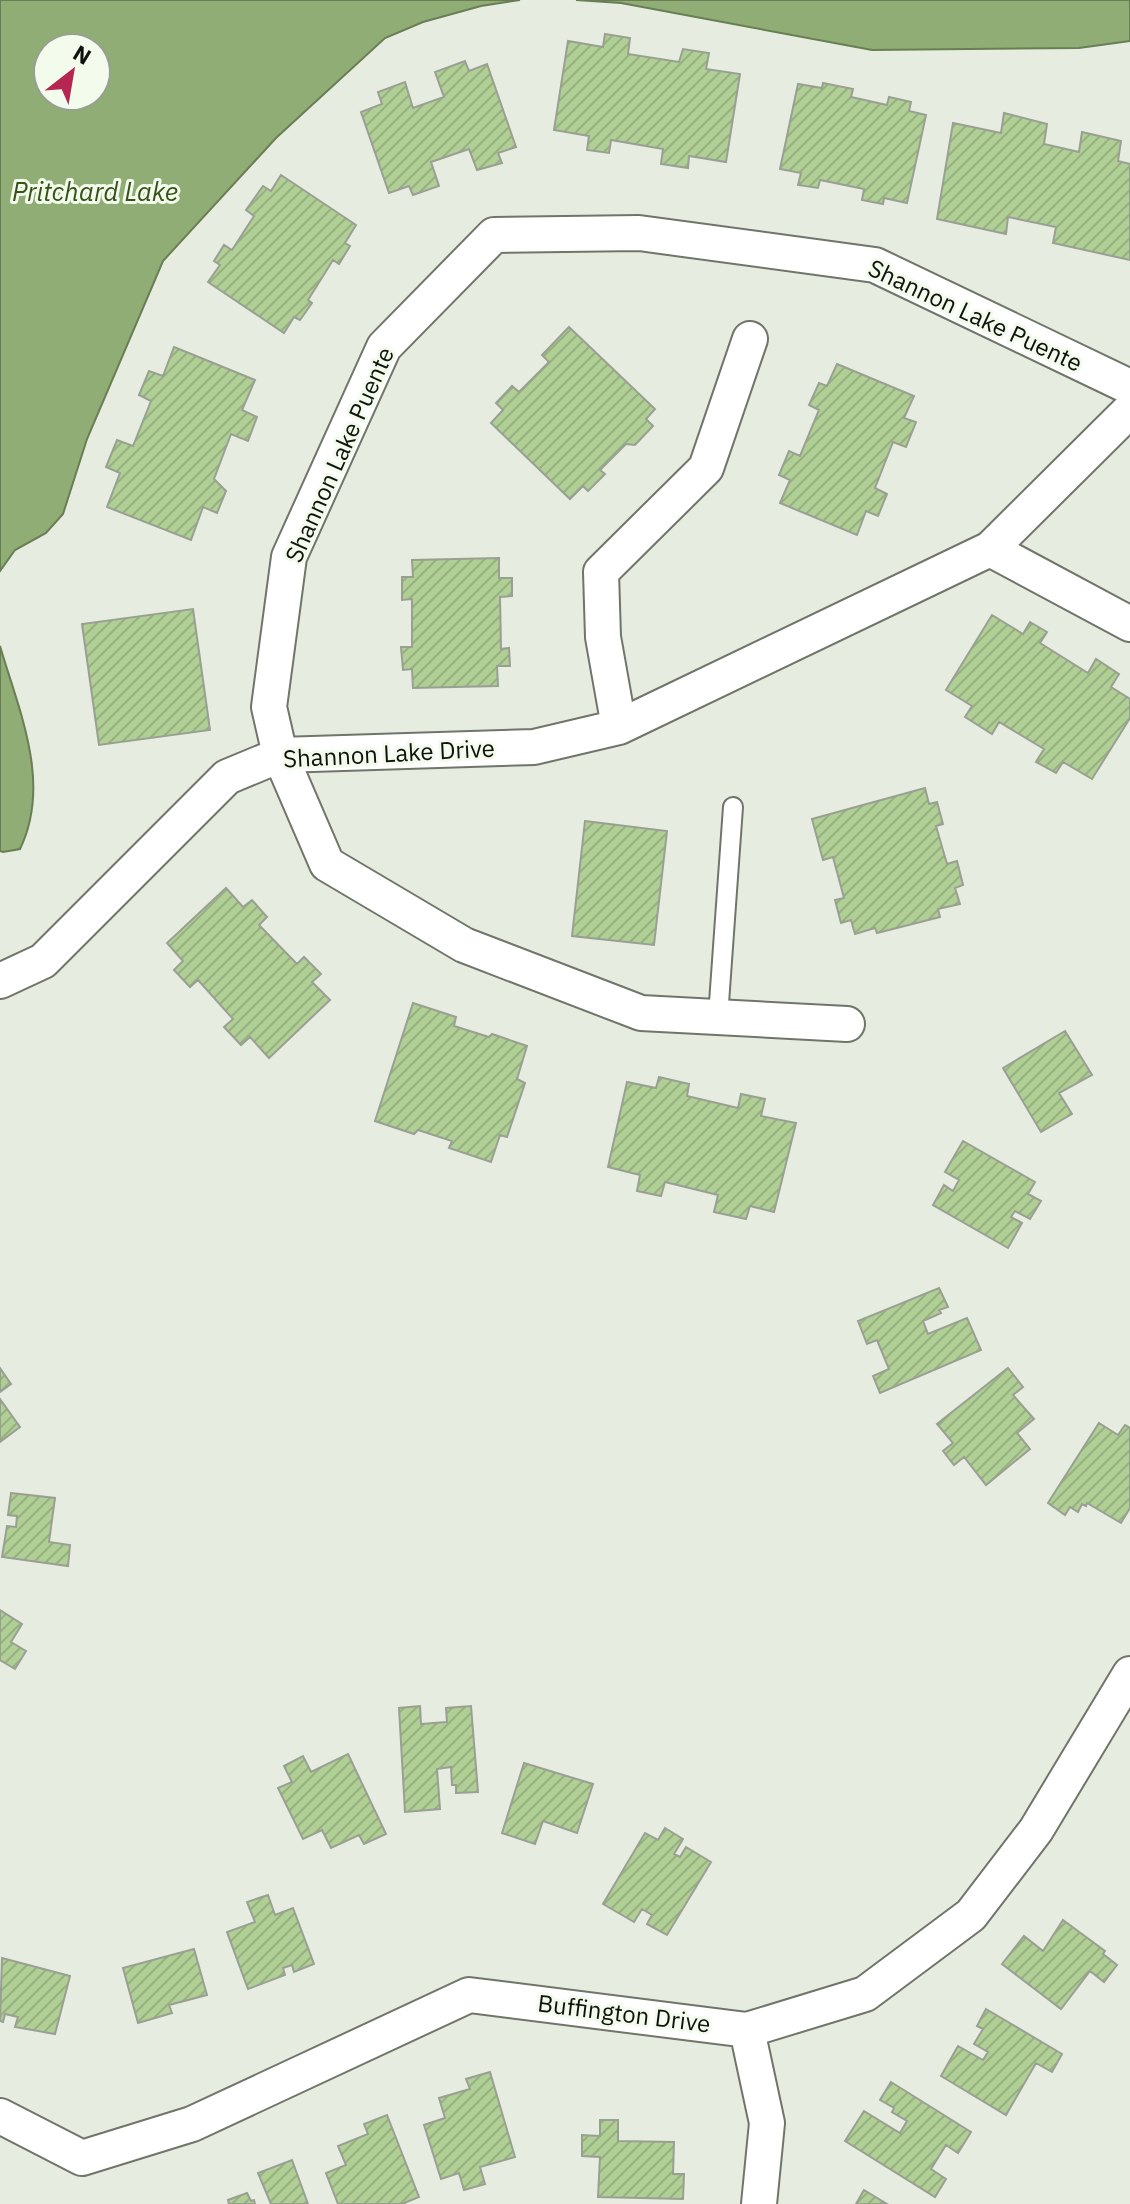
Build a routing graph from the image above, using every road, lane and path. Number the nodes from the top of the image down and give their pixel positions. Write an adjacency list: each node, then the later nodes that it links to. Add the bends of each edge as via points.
1 (750, 339): 6 (street, via 706,468 601,572 603,637)
2 (1130, 387): 7 (street, Shannon Lake Puente, via 875,265 639,233 494,235 384,347 289,557 269,707)
3 (1130, 410): 4 (street, Shannon Lake Drive)
4 (990, 549): 5 (street); 6 (street, Shannon Lake Drive)
5 (1130, 624)
6 (619, 727): 7 (street, Shannon Lake Drive, via 534,747)
7 (280, 755): 9 (street, Shannon Lake Drive, via 227,777 43,961); 10 (street, Shannon Lake Puente, via 327,864 464,945 641,1013)
8 (733, 807): 10 (lane)
9 (0, 981)
10 (718, 1017): 11 (street, Shannon Lake Puente)
11 (847, 1024)
12 (1130, 1674): 13 (street, Buffington Drive, via 1036,1830 971,1915 865,1994)
13 (747, 2030): 14 (street, Buffington Drive, via 469,1995 192,2124 82,2158); 15 (street, via 767,2123)
14 (0, 2116)
15 (759, 2204)

